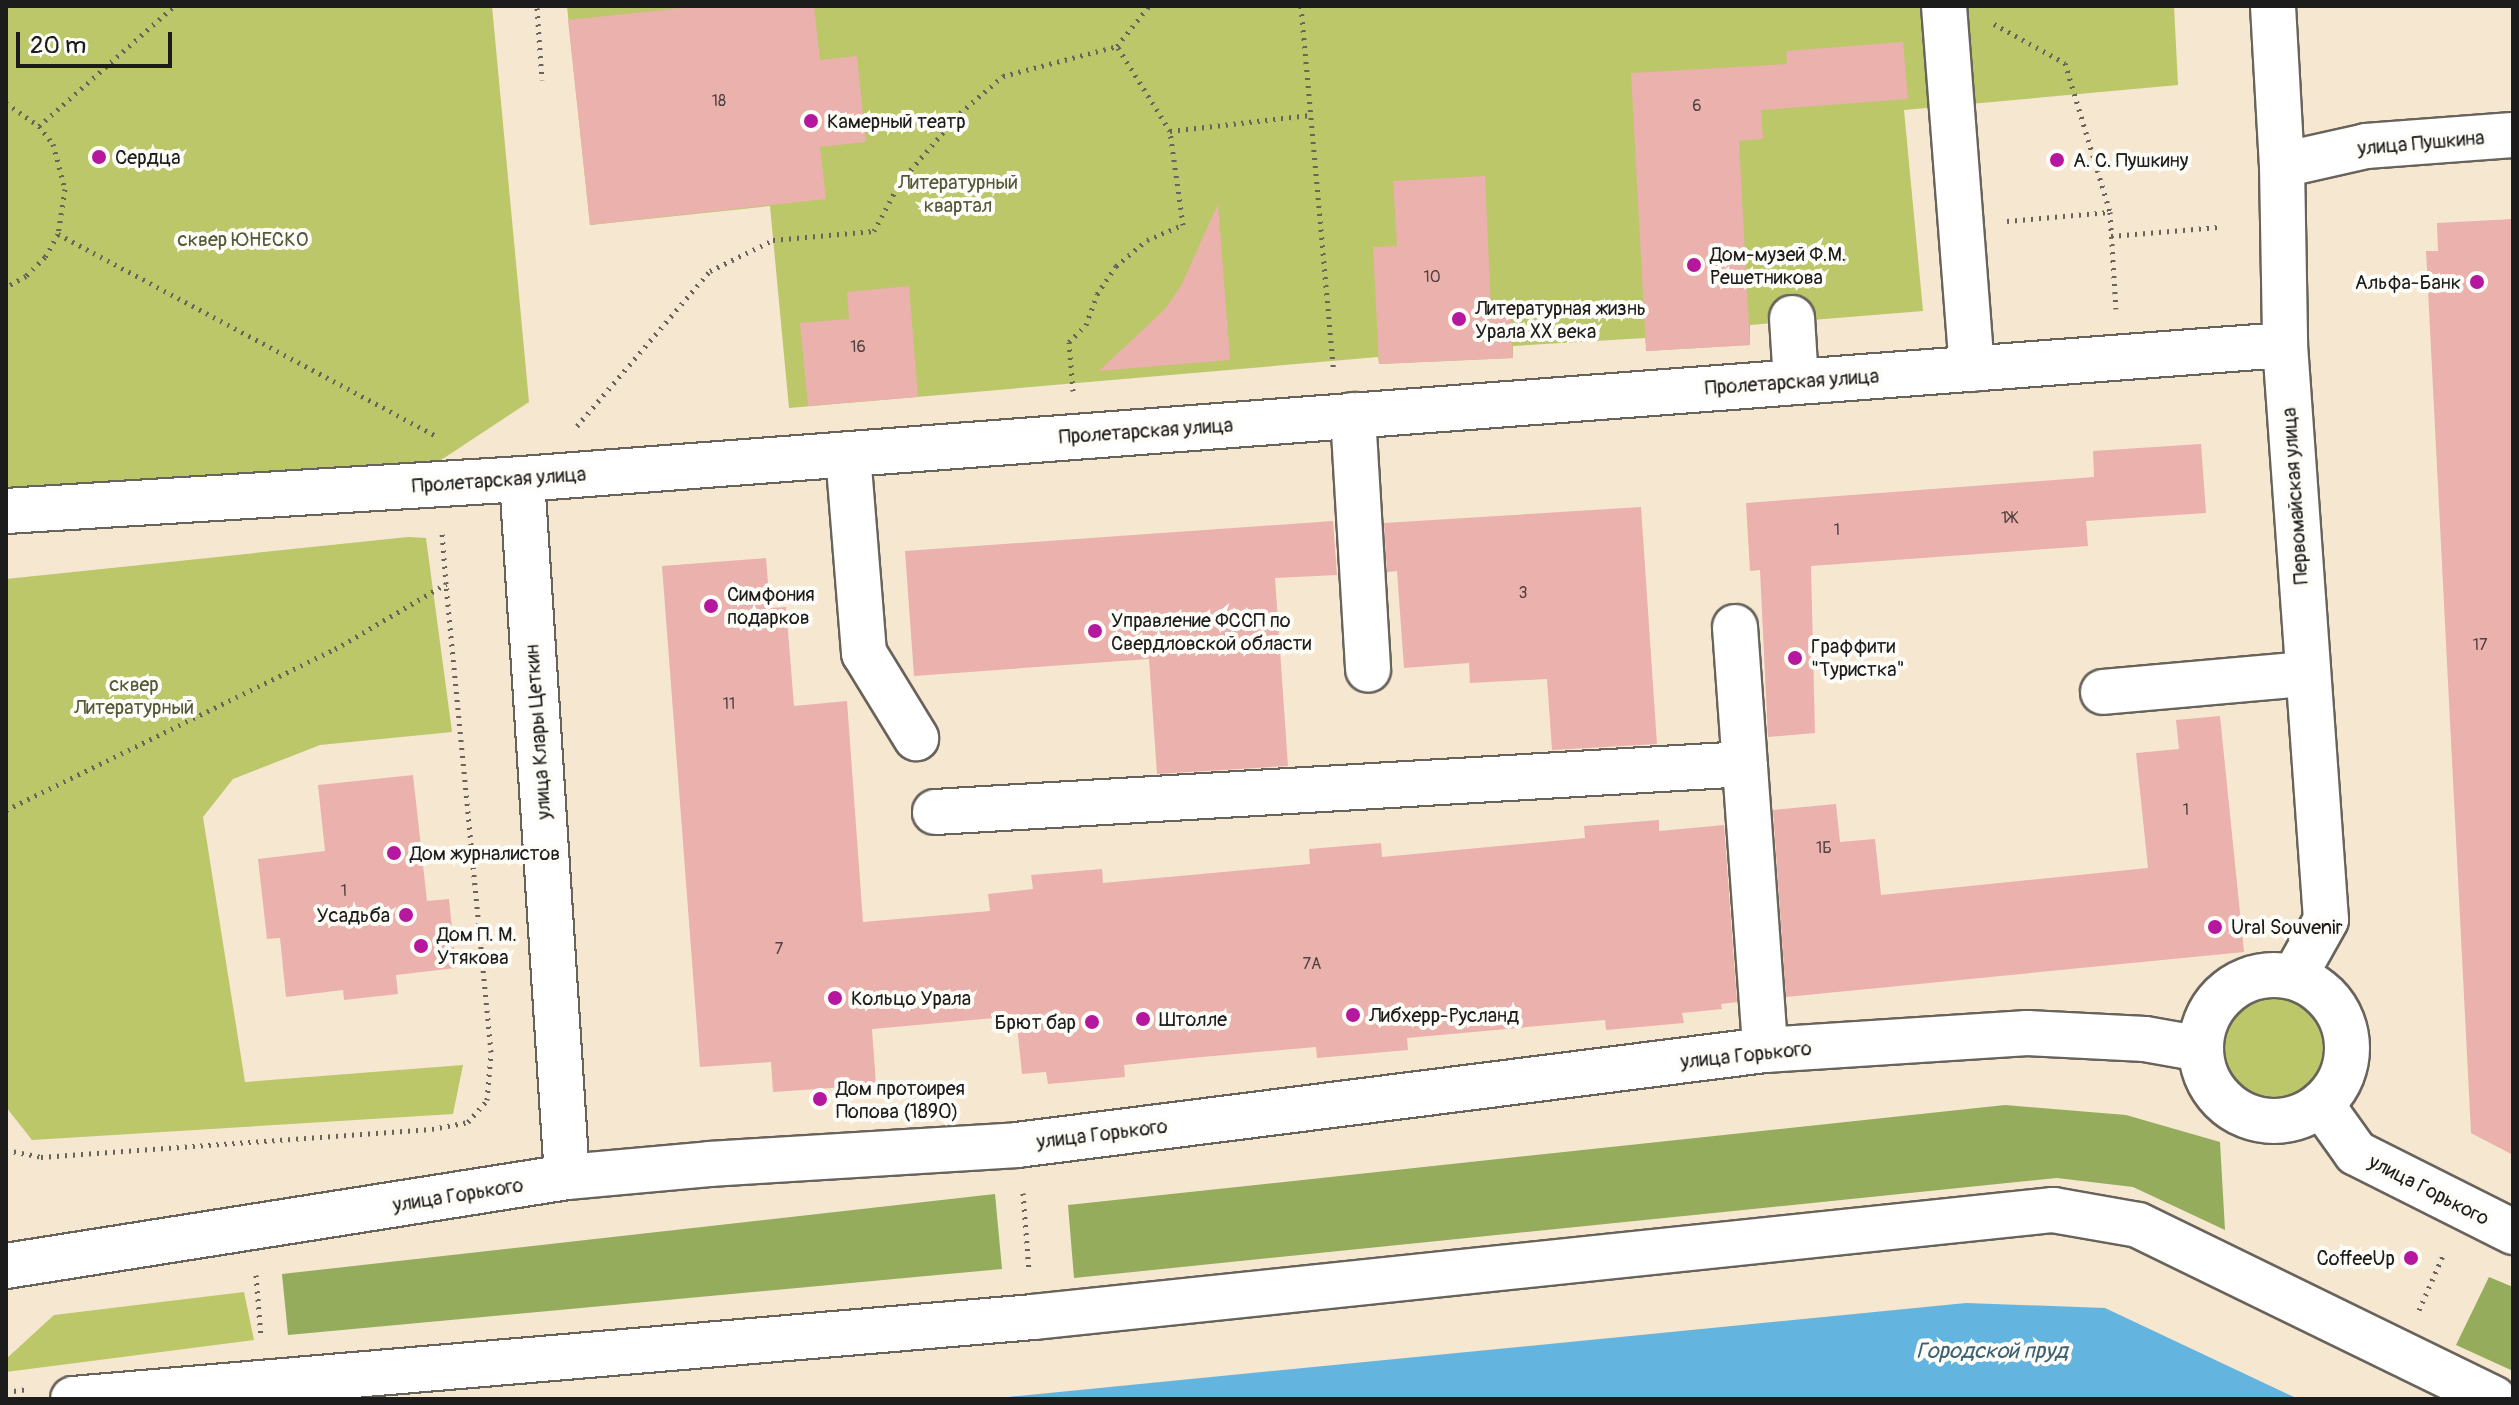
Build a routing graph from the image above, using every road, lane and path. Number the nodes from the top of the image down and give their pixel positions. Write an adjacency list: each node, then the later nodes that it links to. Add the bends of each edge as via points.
1 (174, 6): 12 (path)
2 (1149, 6): 8 (path)
3 (1301, 6): 11 (path)
4 (1944, 6): 17 (street)
5 (2273, 6): 15 (street, Первомайская улица)
6 (537, 8): 9 (path)
7 (1988, 20): 16 (path, via 2065,63)
8 (1117, 46): 13 (path); 29 (path, via 1003,76 960,113 900,182 874,231 773,240 710,271)
9 (542, 80)
10 (6, 103): 12 (path)
11 (1310, 115): 13 (path); 27 (path)
12 (39, 126): 19 (path, via 61,166 65,200)
13 (1170, 131): 28 (path, via 1183,225 1147,240 1116,266 1097,294 1086,325 1069,342)
14 (2513, 135): 15 (street, улица Пушкина, via 2366,146)
15 (2282, 165): 24 (street, Первомайская улица)
16 (2110, 212): 17 (path); 20 (path)
17 (1961, 225): 25 (street)
18 (2219, 227): 20 (path)
19 (58, 234): 21 (path, via 45,257); 30 (path)
20 (2111, 236): 22 (path)
21 (6, 287)
22 (2115, 292)
23 (1792, 318): 26 (street)
24 (2285, 345): 25 (street, Пролетарская улица); 38 (street, Первомайская улица)
25 (1972, 369): 26 (street, Пролетарская улица)
26 (1796, 382): 27 (street, Пролетарская улица)
27 (1343, 396): 31 (street, Пролетарская улица); 37 (street)
28 (1073, 399)
29 (569, 435)
30 (437, 436)
31 (848, 454): 32 (street, Пролетарская улица); 40 (street, via 864,653)
32 (522, 479): 33 (street, Пролетарская улица); 50 (street, улица Клары Цеткин)
33 (6, 511)
34 (441, 525): 35 (path)
35 (446, 584): 42 (path, via 335,649); 49 (path, via 491,1052 487,1100 468,1122 432,1129 41,1157)
36 (1735, 627): 41 (street)
37 (1368, 670)
38 (2306, 674): 39 (street); 44 (street, Первомайская улица, via 2326,920)
39 (2103, 692)
40 (916, 738)
41 (1745, 764): 43 (street); 46 (street)
42 (6, 810)
43 (935, 812)
44 (2294, 977): 45 (street, via 2272,974 2230,990 2214,1006); 47 (street, via 2332,1002 2343,1022 2345,1067)
45 (2201, 1049): 46 (street, улица Горького, via 2145,1039 2027,1033); 47 (street, via 2205,1072 2217,1092 2254,1118 2278,1121)
46 (1765, 1050): 48 (street, улица Горького)
47 (2321, 1104): 51 (street, улица Горького, via 2356,1153)
48 (1017, 1145): 50 (street, улица Горького); 55 (path)
49 (6, 1150)
50 (567, 1177): 53 (street, улица Горького)
51 (2464, 1209): 52 (street, улица Горького); 56 (path)
52 (2513, 1232)
53 (6, 1266)
54 (256, 1273): 57 (path)
55 (1033, 1317): 56 (street, via 2053,1210 2138,1225); 57 (street)
56 (2401, 1351): 59 (street)
57 (265, 1385): 58 (street)
58 (73, 1399)
59 (2494, 1399)

